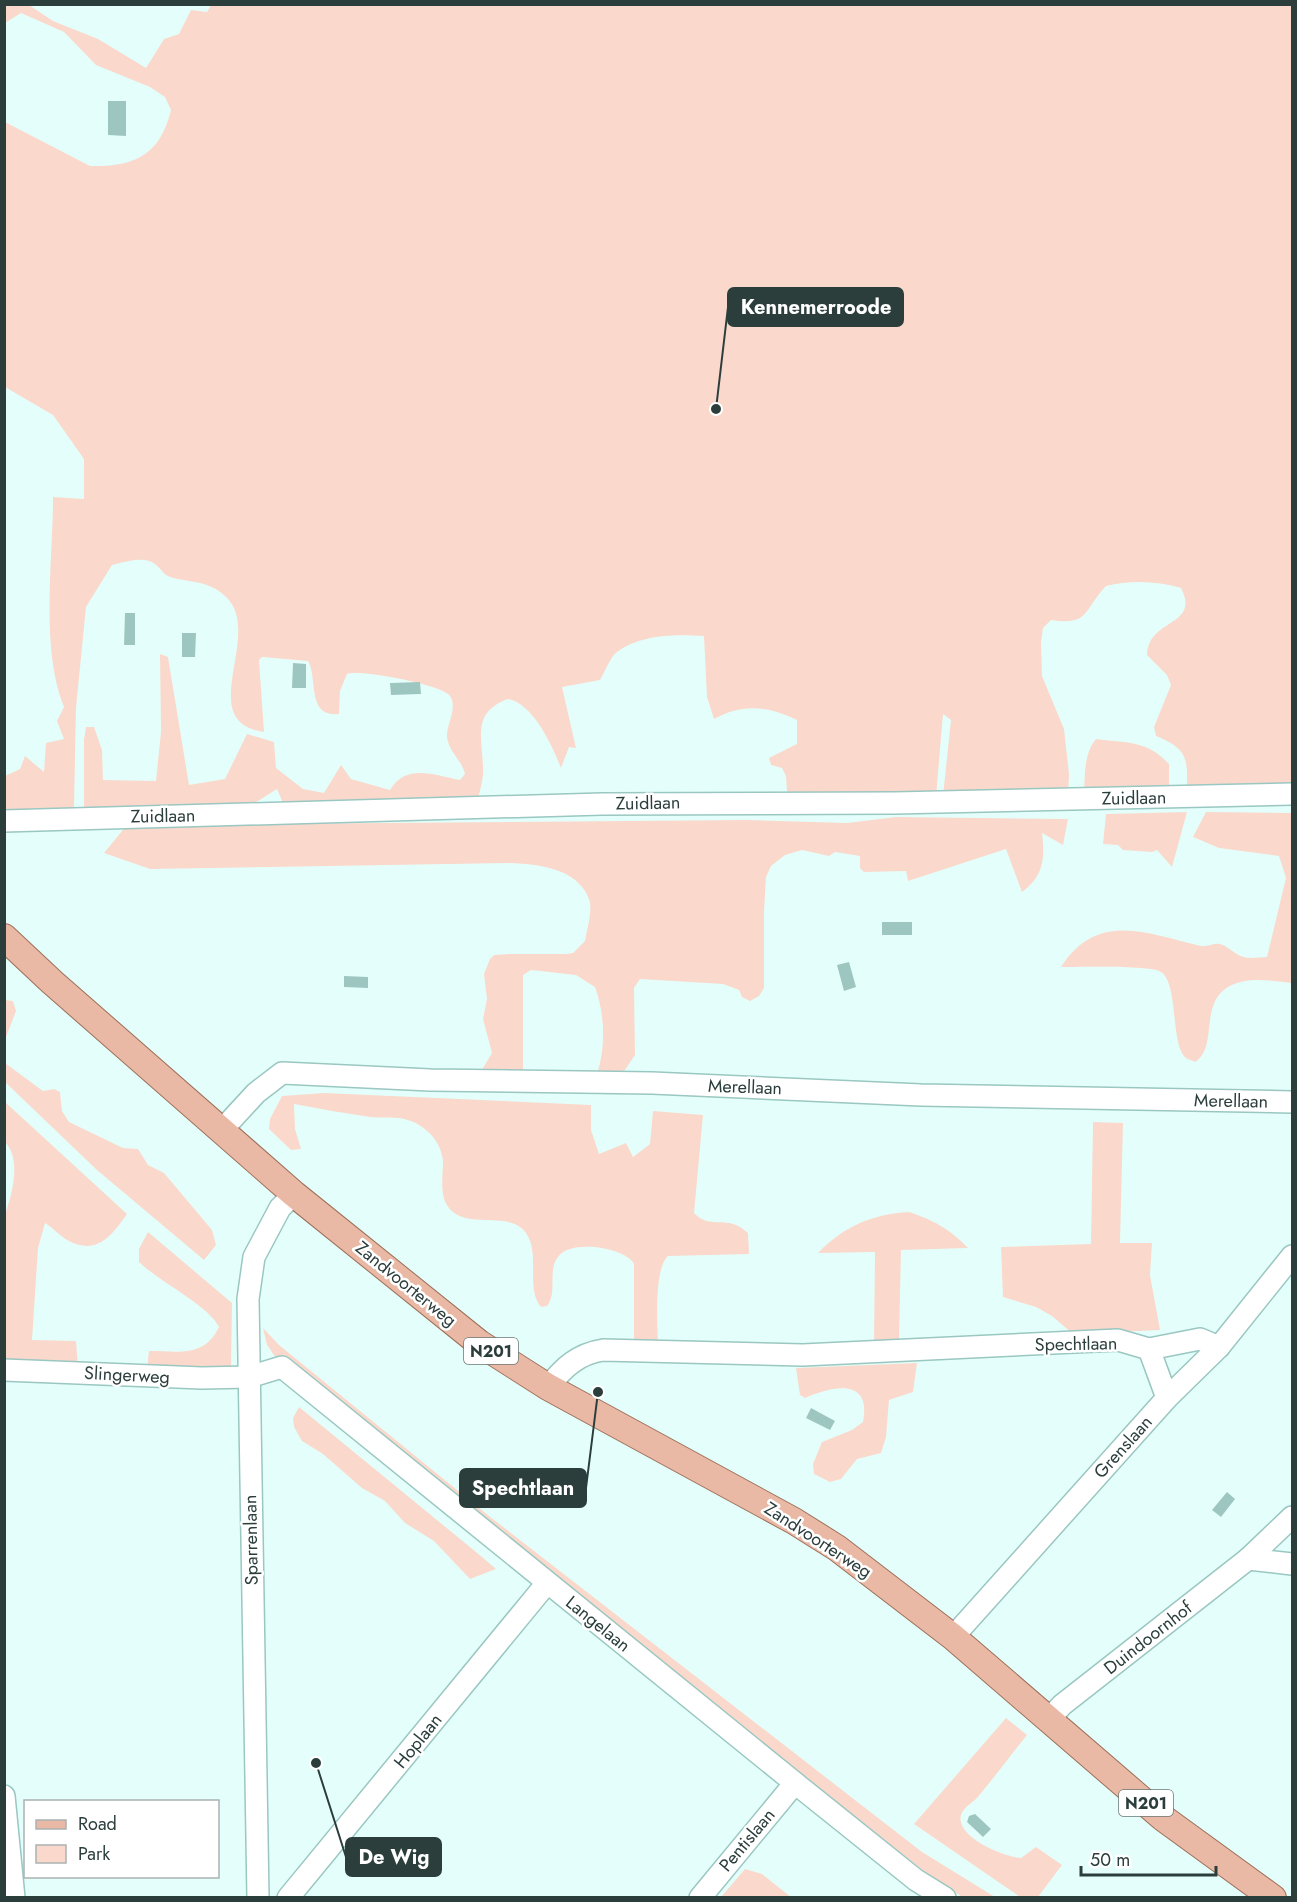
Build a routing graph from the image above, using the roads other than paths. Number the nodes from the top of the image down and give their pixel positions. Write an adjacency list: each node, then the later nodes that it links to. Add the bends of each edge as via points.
1 (1293, 794): 2 (street, Zuidlaan, via 907,803 614,804)
2 (4, 821)
3 (4, 937): 5 (main road, Zandvoorterweg / N201)
4 (1293, 1102): 5 (street, Merellaan, via 921,1095 282,1073 256,1093)
5 (221, 1131): 6 (main road, Zandvoorterweg / N201)
6 (294, 1194): 11 (street, Sparrenlaan, via 280,1208 254,1257 248,1299); 12 (main road, Zandvoorterweg / N201, via 479,1343)
7 (1293, 1256): 8 (street, Grenslaan)
8 (1219, 1347): 9 (street, Spechtlaan, via 1200,1339); 13 (street, Grenslaan)
9 (1149, 1349): 12 (street, Spechtlaan, via 1118,1340 803,1355 603,1350 580,1356 563,1368); 13 (street)
10 (4, 1370): 11 (street, Slingerweg)
11 (249, 1377): 17 (street, Langelaan, via 282,1368); 24 (street, Sparrenlaan)
12 (548, 1387): 18 (main road, Zandvoorterweg / N201, via 794,1521 863,1567)
13 (1167, 1398): 18 (street, Grenslaan)
14 (1293, 1517): 15 (street, Duindoornhof)
15 (1248, 1559): 16 (street); 19 (street, Duindoornhof)
16 (1293, 1564)
17 (547, 1583): 20 (street, Langelaan); 25 (street, Hoplaan)
18 (952, 1637): 19 (main road, Zandvoorterweg / N201)
19 (1049, 1719): 28 (main road, N201, via 1163,1818)
20 (795, 1783): 26 (street, Pentislaan); 27 (street, Langelaan, via 916,1880)
21 (4, 1796): 22 (street)
22 (8, 1865): 23 (street)
23 (14, 1898)
24 (258, 1898)
25 (288, 1898)
26 (700, 1898)
27 (945, 1898)
28 (1273, 1898)

